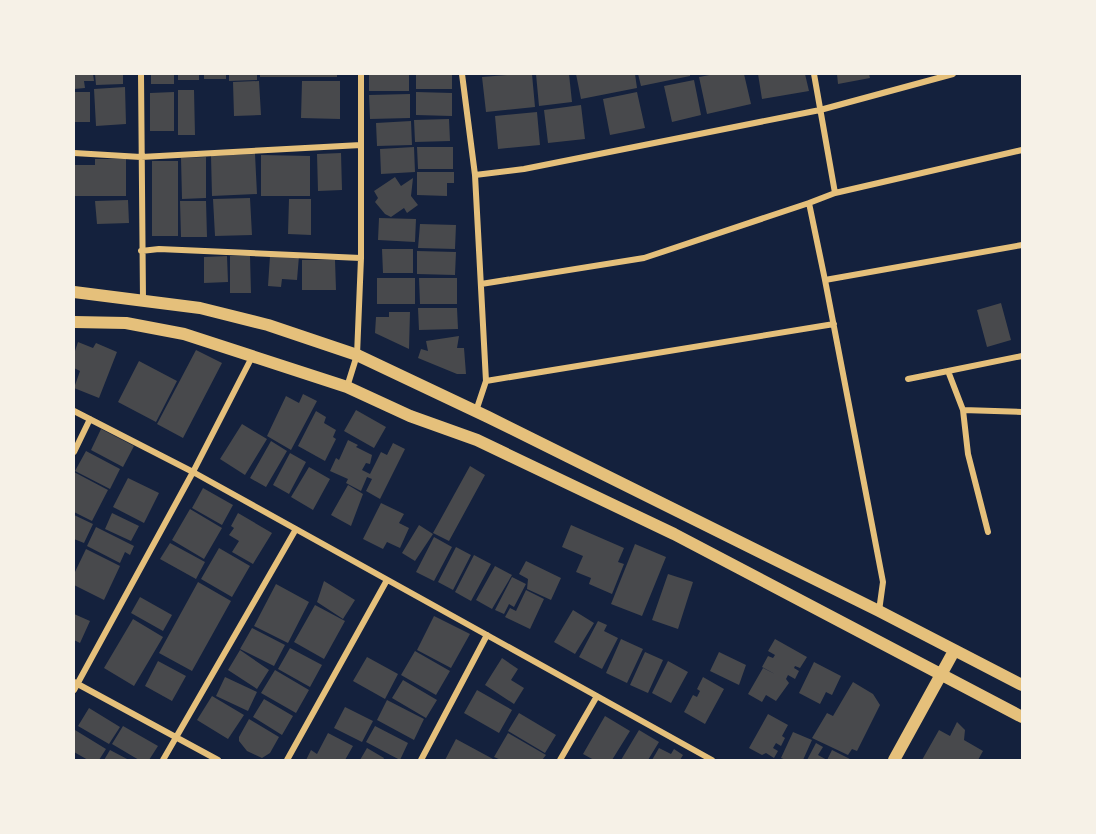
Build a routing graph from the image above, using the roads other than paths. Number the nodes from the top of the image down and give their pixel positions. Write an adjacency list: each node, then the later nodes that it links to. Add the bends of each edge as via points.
1 (141, 74): 10 (street)
2 (361, 74): 7 (street)
3 (462, 74): 11 (street)
4 (814, 74): 6 (street)
5 (953, 74): 6 (street)
6 (820, 110): 11 (street, via 524,169); 12 (street)
7 (361, 145): 10 (street); 16 (street)
8 (1023, 150): 12 (street)
9 (74, 153): 10 (street)
10 (141, 157): 15 (street)
11 (475, 175): 18 (street)
12 (835, 193): 13 (street)
13 (809, 203): 17 (street); 18 (street, via 644,258)
14 (1023, 245): 17 (street)
15 (141, 251): 16 (street); 20 (street)
16 (361, 258): 23 (street)
17 (825, 280): 22 (street)
18 (481, 284): 28 (street)
19 (74, 292): 20 (main road)
20 (143, 301): 23 (main road, via 200,308 268,325)
21 (74, 322): 25 (main road, via 126,323 184,334)
22 (834, 324): 28 (street); 40 (street, via 883,582)
23 (357, 355): 29 (street); 32 (main road)
24 (1023, 356): 26 (street)
25 (252, 357): 29 (main road); 36 (street)
26 (948, 371): 27 (street); 30 (street)
27 (908, 379)
28 (486, 381): 32 (street)
29 (347, 387): 43 (main road, via 410,416 477,440 674,534)
30 (963, 410): 33 (street); 38 (street, via 968,454)
31 (74, 411): 34 (street)
32 (476, 411): 40 (main road)
33 (1023, 412)
34 (90, 419): 35 (street); 36 (street)
35 (74, 452)
36 (193, 472): 37 (street); 44 (street)
37 (296, 529): 39 (street); 48 (street)
38 (988, 532)
39 (387, 580): 41 (street); 51 (street)
40 (879, 611): 42 (main road)
41 (487, 635): 46 (street); 52 (street)
42 (954, 651): 43 (main road); 45 (main road)
43 (940, 675): 47 (main road); 55 (main road)
44 (75, 685): 48 (street)
45 (1023, 685)
46 (597, 696): 53 (street); 54 (street)
47 (1023, 717)
48 (176, 737): 49 (street); 50 (street)
49 (163, 760)
50 (218, 760)
51 (287, 760)
52 (421, 760)
53 (560, 760)
54 (712, 760)
55 (894, 760)

